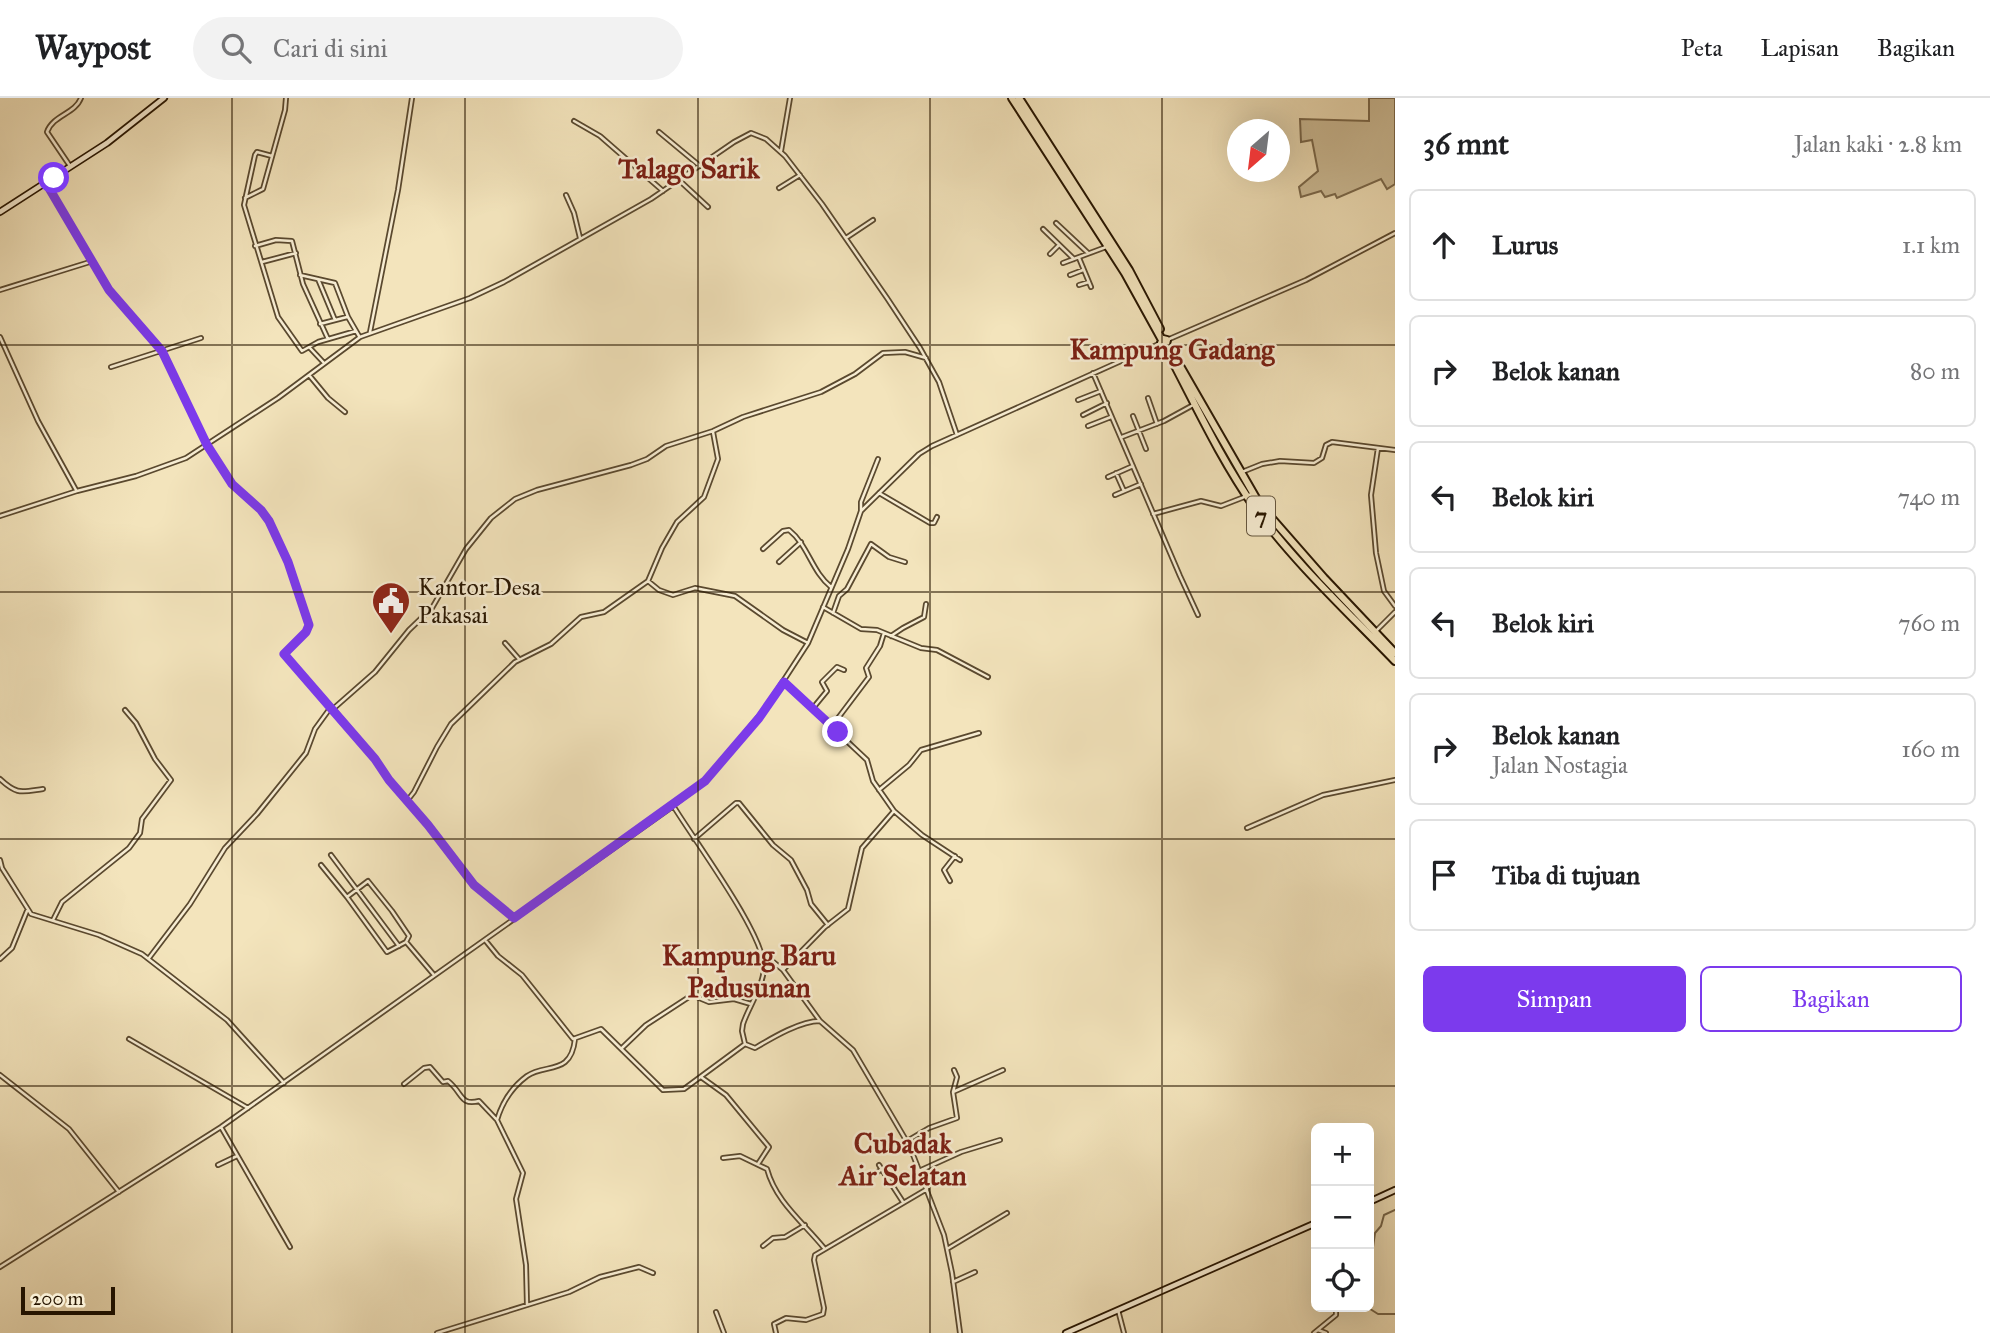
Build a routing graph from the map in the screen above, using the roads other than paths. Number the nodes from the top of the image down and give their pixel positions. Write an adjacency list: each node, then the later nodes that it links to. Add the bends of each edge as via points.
1 (81, 98): 13 (street, via 47,132)
2 (164, 98): 13 (street)
3 (286, 98): 12 (street)
4 (412, 98): 54 (street)
5 (790, 98): 11 (street)
6 (1012, 98): 9 (highway)
7 (1018, 98): 9 (highway)
8 (574, 121): 19 (street, via 600,136)
9 (1032, 124): 32 (highway); 37 (highway)
10 (660, 132): 14 (street)
11 (781, 151): 14 (street, via 751,133); 15 (street)
12 (272, 156): 21 (street, via 262,189); 21 (street, via 255,155)
13 (71, 166): 17 (street)
14 (700, 166): 16 (street)
15 (800, 176): 18 (street); 29 (street)
16 (679, 180): 19 (street); 22 (street)
17 (46, 183): 23 (street); 39 (street)
18 (779, 188)
19 (663, 191): 28 (street)
20 (566, 195): 28 (street)
21 (245, 198): 31 (street)
22 (708, 206)
23 (0, 212)
24 (873, 220): 29 (street)
25 (1056, 223): 34 (street)
26 (1043, 229): 30 (street)
27 (1395, 233): 59 (street, via 1306,281)
28 (580, 238): 54 (street, via 470,299)
29 (846, 238): 62 (street)
30 (1059, 245): 35 (street); 38 (street)
31 (255, 246): 33 (street, via 289,239); 40 (street)
32 (1108, 247): 34 (street); 37 (highway)
33 (296, 253): 40 (street); 43 (street)
34 (1088, 253): 36 (street)
35 (1050, 254)
36 (1078, 257): 38 (street); 42 (street)
37 (1118, 257): 59 (highway, via 1137,283)
38 (1073, 258): 41 (street)
39 (93, 261): 49 (street); 61 (street, via 109,290)
40 (260, 262): 60 (street, via 279,320 301,350)
41 (1063, 262)
42 (1084, 270): 44 (street); 46 (street)
43 (300, 275): 45 (street); 52 (street)
44 (1070, 275)
45 (318, 279): 50 (street, via 335,283); 51 (street)
46 (1089, 282): 47 (street); 48 (street)
47 (1079, 285)
48 (1091, 287)
49 (0, 290)
50 (348, 317): 51 (street); 53 (street)
51 (335, 320): 52 (street)
52 (320, 324): 58 (street)
53 (356, 331): 56 (street); 58 (street)
54 (370, 332): 56 (street)
55 (0, 337): 92 (street, via 38,421)
56 (360, 337): 63 (street)
57 (201, 338): 61 (street)
58 (328, 339): 60 (street)
59 (1164, 342): 65 (street); 71 (highway, 7); 88 (highway, 7)
60 (310, 348): 63 (street)
61 (162, 351): 64 (street); 82 (street)
62 (926, 358): 78 (street, via 905,352 883,353 832,387); 80 (street, via 943,390)
63 (324, 363): 66 (street)
64 (111, 367)
65 (1093, 373): 67 (street); 80 (street)
66 (309, 375): 72 (street); 82 (street)
67 (1101, 391): 69 (street); 70 (street)
68 (1147, 398): 76 (street)
69 (1078, 400)
70 (1107, 403): 73 (street); 75 (street)
71 (1195, 404): 76 (street); 96 (highway, 7)
72 (345, 412)
73 (1083, 415)
74 (1132, 416): 79 (street)
75 (1111, 418): 77 (street); 81 (street)
76 (1157, 424): 79 (street)
77 (1088, 426)
78 (713, 431): 106 (street, via 718,459 704,497 677,522); 125 (street, via 666,446 631,465 515,499 491,518 466,549 432,608 375,672)
79 (1138, 431): 81 (street); 84 (street)
80 (957, 435): 94 (street, via 919,454)
81 (1122, 437): 87 (street)
82 (207, 445): 92 (street, via 168,466); 125 (street, via 232,484 261,510 274,531 309,625 284,654)
83 (1378, 448): 85 (street); 88 (street, via 1332,442 1314,463 1280,461); 109 (street, via 1371,495 1376,553 1384,591)
84 (1146, 449)
85 (1395, 450)
86 (878, 459): 97 (street)
87 (1133, 466): 89 (street); 91 (street)
88 (1241, 472): 96 (highway, 7)
89 (1116, 473): 90 (street); 93 (street)
90 (1108, 477)
91 (1141, 484): 93 (street); 98 (street)
92 (77, 491): 99 (street)
93 (1124, 491): 95 (street)
94 (879, 493): 97 (street); 100 (street, via 930,523)
95 (1115, 495)
96 (1250, 495): 98 (street, via 1221,506 1201,501); 105 (highway, 7)
97 (861, 511): 107 (street)
98 (1153, 514): 113 (street)
99 (0, 516)
100 (937, 517)
101 (801, 542): 102 (street, via 787,529); 103 (street); 107 (street)
102 (763, 549)
103 (779, 562)
104 (905, 562): 112 (street, via 871,544)
105 (1322, 580): 114 (highway, 7); 121 (highway, 7)
106 (648, 581): 118 (street, via 673,595 695,588 739,598); 120 (street, via 604,612 581,617 551,644)
107 (831, 587): 110 (street)
108 (926, 604): 116 (street, via 924,617)
109 (1395, 606)
110 (824, 607): 112 (street); 118 (street)
111 (1395, 612): 114 (street)
112 (833, 613): 115 (street, via 860,629)
113 (1198, 615)
114 (1375, 632): 119 (highway, 7)
115 (884, 633): 116 (street); 128 (street, via 866,668 869,677)
116 (891, 636): 123 (street, via 937,650)
117 (505, 643): 120 (street)
118 (808, 643): 124 (street)
119 (1395, 653)
120 (519, 659): 134 (street, via 452,724)
121 (1395, 661)
122 (844, 670): 126 (street, via 837,667 822,682 827,691)
123 (988, 677)
124 (784, 682): 126 (street); 135 (street, via 717,768)
125 (332, 708): 134 (street); 155 (street, via 314,729 306,753 225,848)
126 (813, 708): 128 (street)
127 (125, 710): 149 (street, via 171,780 141,820 140,832 129,848 62,902)
128 (832, 726): 133 (street, via 867,760)
129 (979, 733): 133 (street, via 921,750)
130 (0, 779): 132 (street, via 19,793)
131 (1395, 780): 137 (street, via 1323,795)
132 (43, 789)
133 (879, 790): 136 (street)
134 (407, 801): 148 (street, via 474,885)
135 (674, 805): 138 (street); 148 (street)
136 (894, 811): 140 (street); 150 (street, via 865,842 848,909)
137 (1247, 828)
138 (694, 839): 150 (street, via 739,803 791,860 811,904); 154 (street)
139 (331, 855): 145 (street)
140 (955, 856): 142 (street); 144 (street, via 944,870)
141 (0, 860): 147 (street)
142 (960, 860)
143 (321, 865): 146 (street)
144 (950, 881)
145 (356, 890): 146 (street); 152 (street, via 368,881 410,936); 153 (street)
146 (347, 897): 153 (street, via 387,952)
147 (27, 911): 149 (street); 156 (street, via 12,948)
148 (514, 918): 151 (street)
149 (53, 920): 155 (street)
150 (828, 925): 157 (street)
151 (485, 940): 158 (street); 162 (street, via 522,975)
152 (406, 942): 153 (street); 158 (street)
153 (399, 946)
154 (763, 953): 157 (street); 159 (street, via 763,974)
155 (149, 958): 169 (street, via 227,1020)
156 (0, 959)
157 (783, 970): 160 (street)
158 (435, 975): 169 (street)
159 (751, 1004): 163 (street, via 743,1024); 164 (street, via 689,996)
160 (820, 1021): 163 (street, via 775,1035 755,1048); 176 (street, via 853,1050)
161 (129, 1039): 172 (street)
162 (575, 1040): 164 (street, via 599,1029); 173 (street, via 561,1065 527,1076 503,1101)
163 (745, 1044): 168 (street)
164 (622, 1048): 168 (street, via 663,1090 681,1091)
165 (954, 1070): 171 (street)
166 (1003, 1070): 171 (street)
167 (0, 1075): 187 (street, via 69,1129)
168 (701, 1077): 179 (street, via 726,1095 768,1145)
169 (284, 1083): 172 (street)
170 (404, 1084): 173 (street, via 430,1067 467,1103 479,1101)
171 (953, 1092): 176 (street, via 957,1118)
172 (248, 1108): 174 (street)
173 (497, 1121): 201 (street, via 523,1173 516,1204)
174 (221, 1127): 177 (street); 187 (street)
175 (1000, 1140): 183 (street)
176 (907, 1141): 183 (street)
177 (237, 1156): 180 (street); 194 (street)
178 (723, 1158): 179 (street, via 740,1156)
179 (758, 1164): 191 (street, via 767,1169 771,1184)
180 (218, 1165)
181 (879, 1165): 182 (street)
182 (882, 1169): 184 (street); 189 (street)
183 (919, 1171): 185 (street)
184 (867, 1179)
185 (927, 1189): 189 (street); 196 (street)
186 (1395, 1190): 188 (street)
187 (118, 1192): 197 (street)
188 (1374, 1200)
189 (903, 1202): 195 (street)
190 (1007, 1213): 196 (street)
191 (805, 1225): 193 (street); 195 (street)
192 (1311, 1225): 202 (street)
193 (763, 1246)
194 (290, 1247)
195 (824, 1248): 208 (street, via 814,1258 824,1314 806,1320 780,1320 774,1324)
196 (947, 1249): 200 (street)
197 (0, 1267)
198 (975, 1272): 200 (street)
199 (653, 1273): 201 (street, via 639,1267 615,1273)
200 (953, 1282): 209 (street)
201 (527, 1305): 206 (street)
202 (1118, 1310): 210 (street); 211 (street)
203 (716, 1312): 207 (street)
204 (1336, 1312): 205 (street)
205 (1318, 1330): 212 (street); 213 (street)
206 (437, 1333)
207 (724, 1333)
208 (776, 1333)
209 (960, 1333)
210 (1066, 1333)
211 (1124, 1333)
212 (1314, 1333)
213 (1326, 1333)

